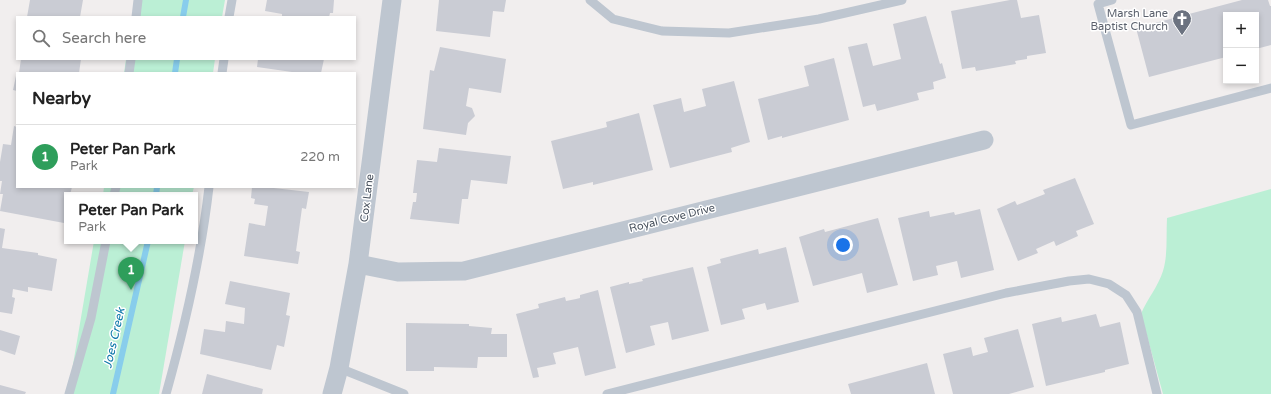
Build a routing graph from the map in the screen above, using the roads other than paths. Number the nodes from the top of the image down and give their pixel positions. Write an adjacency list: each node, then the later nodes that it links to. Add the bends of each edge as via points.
1 (138, 0): 7 (lane)
2 (232, 0): 8 (lane)
3 (392, 0): 17 (street, Cox Lane)
4 (590, 0): 5 (lane, via 613,19 662,31 729,33 819,19)
5 (902, 0)
6 (1112, 0): 13 (lane, via 1098,4 1131,125)
7 (136, 16)
8 (229, 16)
9 (131, 60): 11 (lane)
10 (224, 60): 12 (lane)
11 (129, 72)
12 (222, 72)
13 (1271, 88)
14 (984, 140): 17 (street, Royal Cove Drive, via 464,271 398,272)
15 (209, 188): 20 (lane, via 194,279 176,362)
16 (105, 244): 19 (lane, via 91,318)
17 (358, 264): 18 (street, Cox Lane)
18 (339, 368): 21 (street, Cox Lane); 22 (lane)
19 (69, 394)
20 (166, 394)
21 (332, 394)
22 (404, 394)
23 (607, 394): 24 (lane, via 1006,293 1089,278 1109,284 1126,295 1137,312)
24 (1157, 394)

